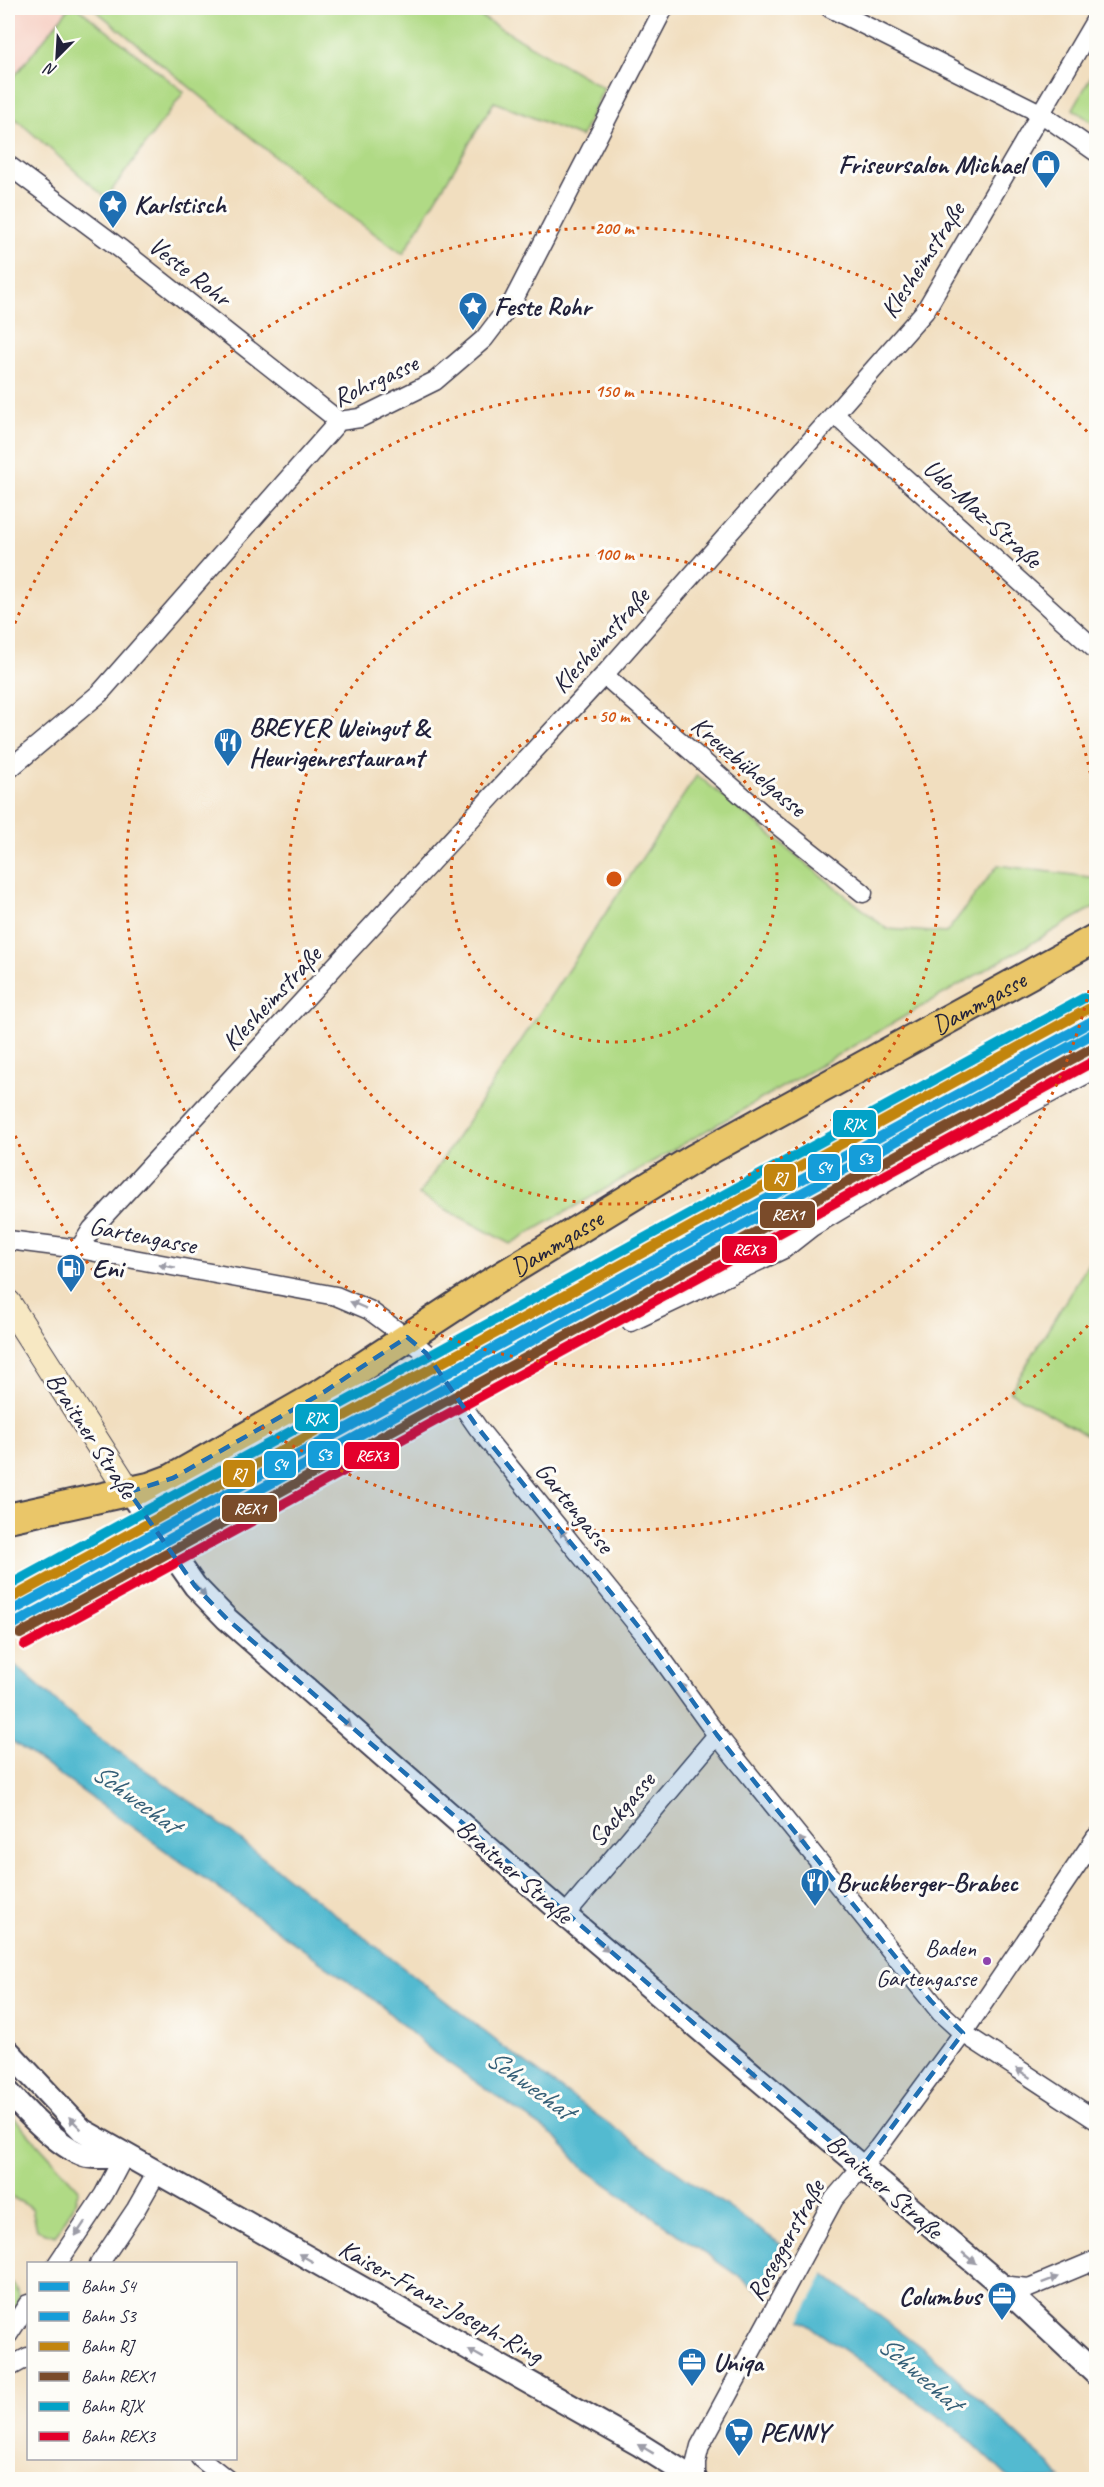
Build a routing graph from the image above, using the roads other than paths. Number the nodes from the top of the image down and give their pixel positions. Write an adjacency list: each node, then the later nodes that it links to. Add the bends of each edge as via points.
1 (664, 8): 8 (street, Rohrgasse, via 513,301 483,339 435,381 360,418)
2 (830, 8): 4 (street)
3 (1096, 19): 4 (street, Klesheimstraße)
4 (1042, 114): 5 (street); 7 (street, Klesheimstraße, via 925,311)
5 (1096, 152)
6 (8, 165): 8 (street, Veste Rohr)
7 (835, 415): 9 (street, Udo-Maz-Straße); 10 (street, Klesheimstraße)
8 (339, 421): 11 (street, Rohrgasse, via 99,693)
9 (1096, 650)
10 (604, 675): 12 (street, Kreuzbühelgasse, via 762,813); 16 (street, Klesheimstraße, via 92,1229)
11 (8, 770)
12 (863, 893)
13 (1096, 938): 19 (main road, Dammgasse, via 695,1158)
14 (1096, 1069): 18 (street, via 919,1163 812,1227 784,1249)
15 (8, 1240): 16 (street, Gartengasse)
16 (79, 1249): 19 (street, Gartengasse, one-way to 16, via 369,1310 336,1296)
17 (8, 1303): 20 (main road, Braitner Straße)
18 (631, 1322)
19 (407, 1337): 20 (main road, Dammgasse, via 324,1392 194,1466 165,1481); 22 (street, Gartengasse, one-way to 19, via 642,1631 478,1428 426,1353)
20 (129, 1492): 21 (main road, Dammgasse); 24 (street, Braitner Straße, one-way to 24, via 195,1586 227,1619)
21 (8, 1518)
22 (717, 1735): 24 (street, Sackgasse); 25 (street, Gartengasse, one-way to 22, via 931,2001)
23 (1096, 1837): 25 (street, Roseggerstraße)
24 (566, 1915): 30 (street, Braitner Straße, one-way to 30, via 819,2128)
25 (963, 2033): 28 (street, Gartengasse, one-way to 25); 30 (street, Roseggerstraße)
26 (8, 2051): 29 (street, Kaiser-Franz-Joseph-Ring, one-way to 26, via 82,2130)
27 (8, 2092): 29 (street, via 40,2126 85,2156)
28 (1096, 2120)
29 (124, 2156): 31 (street, Kaiser-Franz-Joseph-Ring); 33 (street, one-way to 33, via 104,2194)
30 (861, 2168): 35 (street, Braitner Straße, one-way to 35); 43 (street, Roseggerstraße, via 834,2199 700,2446)
31 (156, 2174): 34 (street); 43 (street, Kaiser-Franz-Joseph-Ring, one-way to 31)
32 (1096, 2260): 35 (street, one-way to 32, via 1029,2288)
33 (58, 2262)
34 (100, 2262)
35 (1001, 2285): 40 (street, Braitner Straße)
36 (27, 2306): 37 (street)
37 (17, 2329)
38 (27, 2358): 39 (street)
39 (8, 2368)
40 (1096, 2374)
41 (203, 2460): 42 (street)
42 (228, 2480)
43 (696, 2480)

